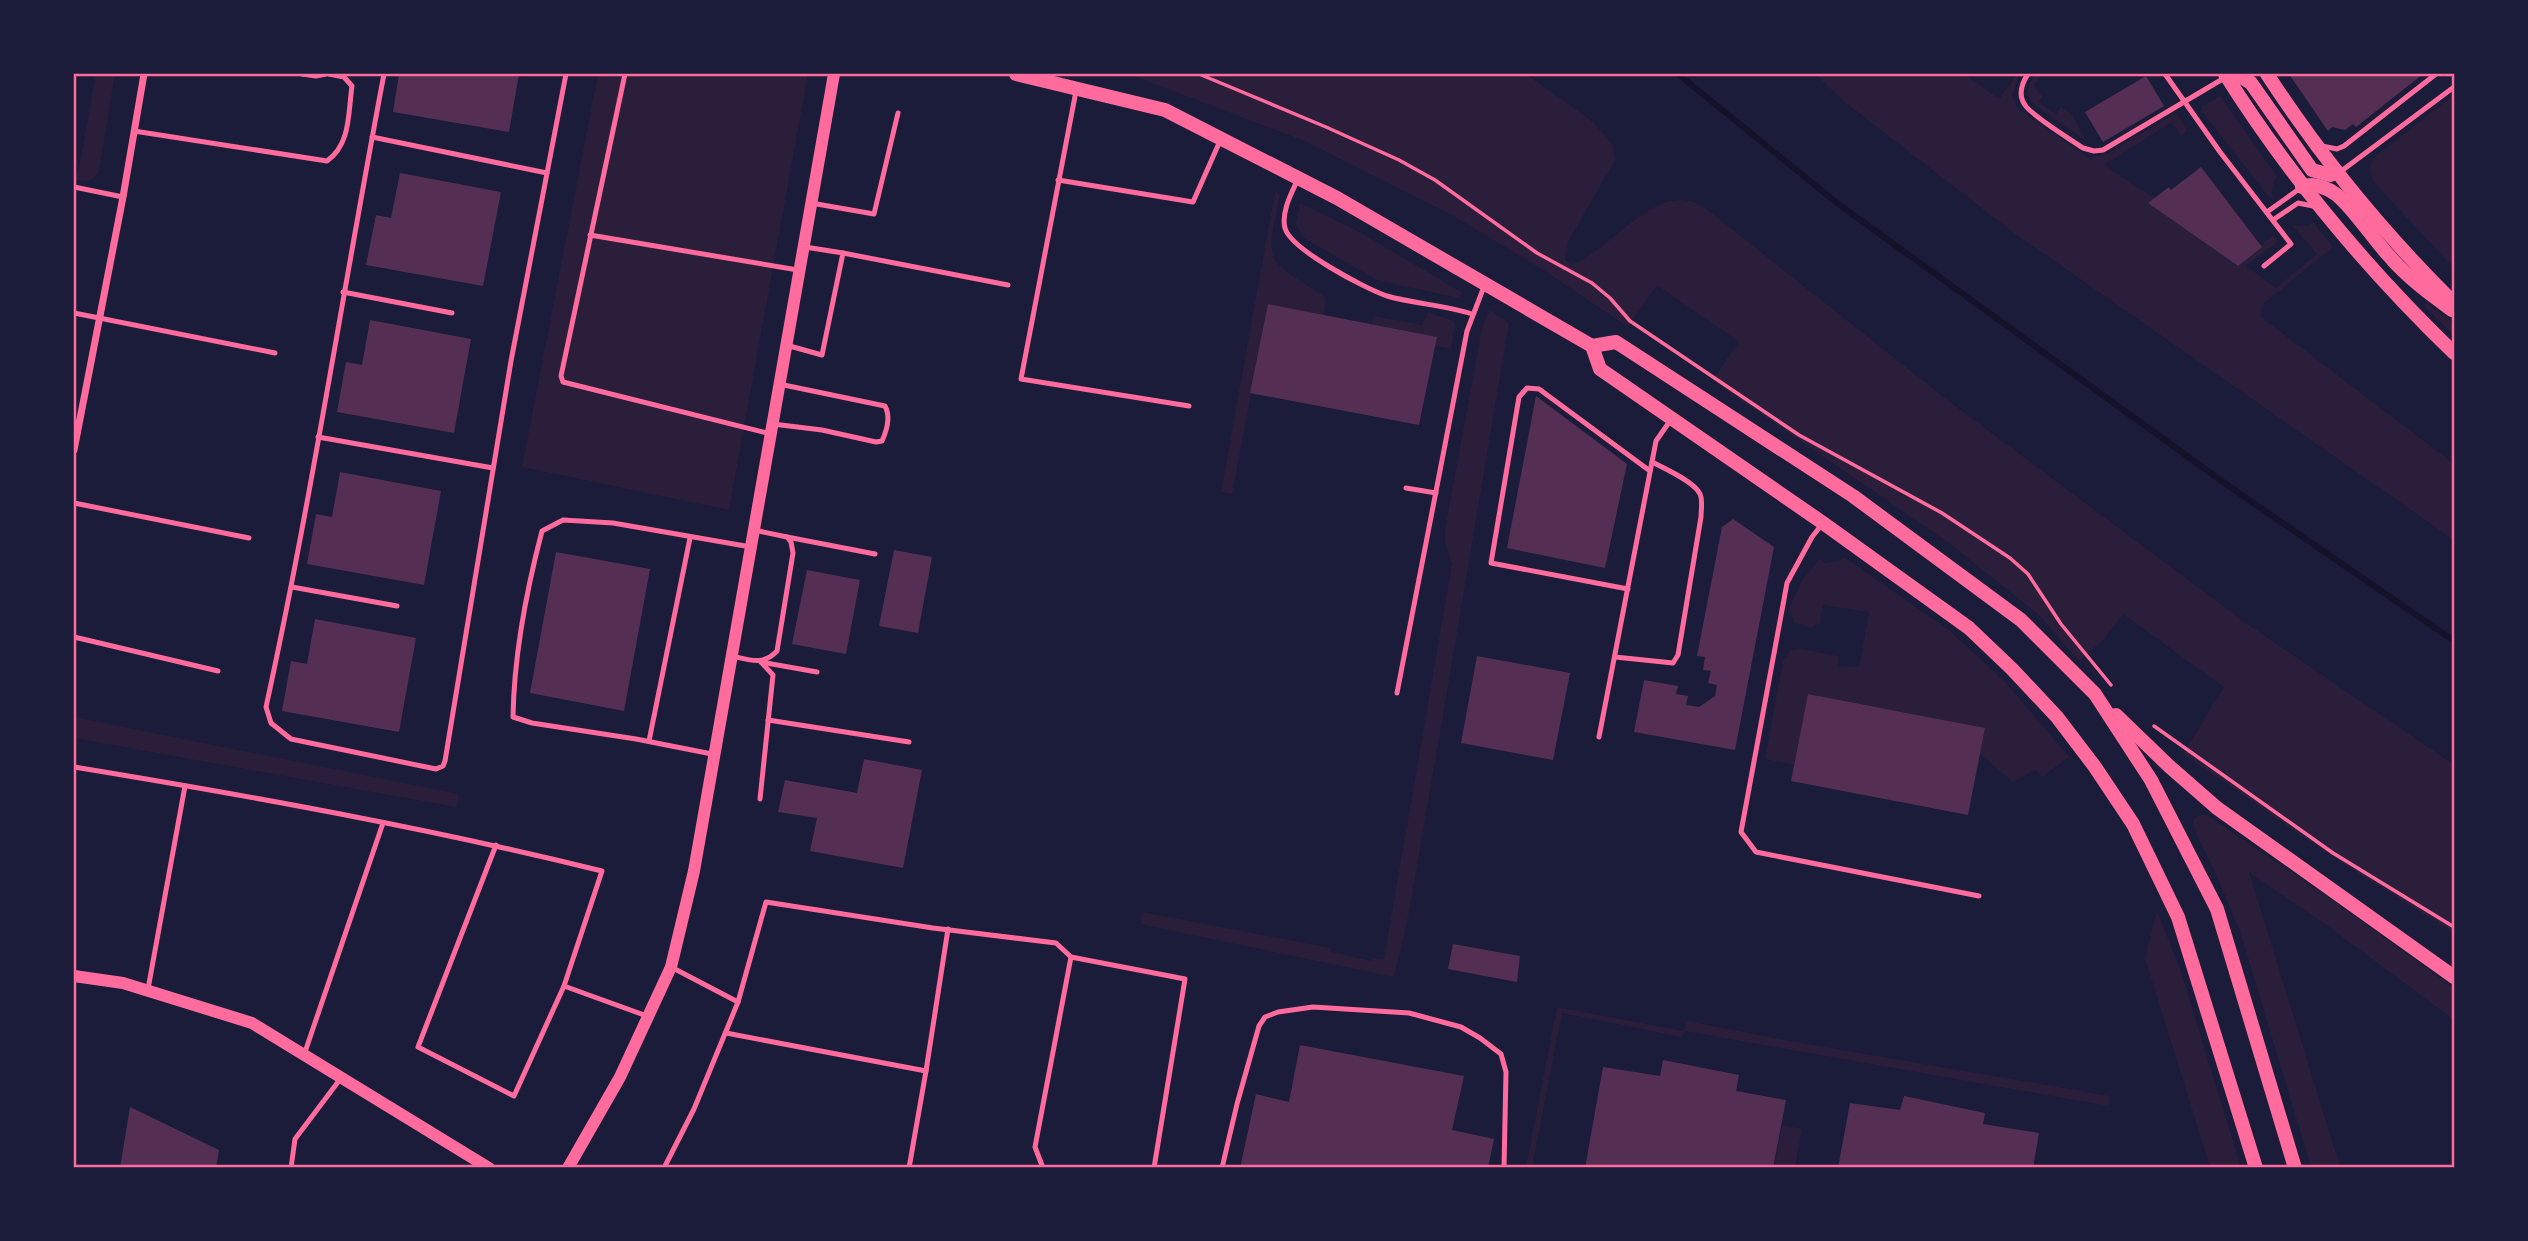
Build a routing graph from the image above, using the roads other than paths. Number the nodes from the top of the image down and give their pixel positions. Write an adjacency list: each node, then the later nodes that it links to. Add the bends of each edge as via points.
1 (144, 74): 18 (street)
2 (302, 74): 3 (lane)
3 (327, 74): 18 (lane, via 344,76 352,86 345,139 327,161)
4 (384, 74): 19 (lane)
5 (566, 74): 22 (lane)
6 (625, 74): 33 (lane)
7 (834, 74): 29 (street)
8 (1016, 74): 15 (main road)
9 (2028, 74): 16 (lane, via 2021,89 2027,108 2094,152)
10 (2165, 74): 16 (lane)
11 (2267, 74): 21 (main road)
12 (2436, 74): 21 (lane, via 2344,146)
13 (2230, 75): 16 (lane); 23 (main road, via 2251,83 2312,170); 27 (main road)
14 (2455, 87): 23 (lane)
15 (1076, 88): 20 (main road, via 1165,110); 25 (lane)
16 (2185, 102): 30 (lane)
17 (898, 113): 29 (lane, via 874,214)
18 (134, 131): 28 (street)
19 (372, 137): 22 (lane); 40 (lane)
20 (1221, 139): 24 (main road); 25 (lane, via 1193,202)
21 (2315, 144): 23 (main road)
22 (547, 173): 58 (lane)
23 (2337, 173): 41 (main road)
24 (1298, 178): 38 (main road); 45 (lane, via 1284,222 1297,245 1362,286)
25 (1058, 180): 52 (lane, via 1021,379)
26 (74, 187): 28 (lane)
27 (2302, 187): 30 (lane); 31 (main road); 42 (main road, via 2318,186 2339,197 2392,259)
28 (123, 197): 46 (street)
29 (811, 203): 34 (street)
30 (2267, 212): 32 (lane)
31 (2326, 216): 32 (lane, via 2311,205 2298,203); 50 (main road, via 2410,311)
32 (2273, 220): 36 (lane, via 2291,244)
33 (590, 235): 37 (lane); 54 (lane, via 561,376 564,383)
34 (804, 246): 35 (lane); 37 (street)
35 (844, 253): 39 (lane); 47 (lane, via 822,355)
36 (2264, 266)
37 (799, 270): 47 (street)
38 (1485, 284): 45 (lane); 48 (main road)
39 (1008, 285)
40 (343, 292): 44 (lane); 55 (lane)
41 (2455, 303)
42 (2455, 311)
43 (74, 313): 46 (lane)
44 (452, 313)
45 (1472, 314): 61 (lane)
46 (100, 317): 49 (lane); 56 (street)
47 (786, 345): 51 (street)
48 (1592, 346): 53 (main road, via 1600,369); 80 (main road, via 1616,342 1853,496 2021,620)
49 (275, 353)
50 (2455, 353)
51 (779, 384): 54 (street); 54 (lane, via 885,406 888,425 882,441 876,442 813,429)
52 (1189, 406)
53 (1671, 418): 57 (lane, via 1656,442); 63 (main road)
54 (772, 429): 64 (street)
55 (318, 438): 58 (lane); 70 (lane)
56 (74, 450)
57 (1652, 462): 59 (lane); 75 (lane, via 1693,486 1702,499 1678,655 1673,663)
58 (493, 468): 70 (lane, via 443,766 436,769 291,739 271,723 266,707)
59 (1650, 471): 71 (lane); 71 (lane, via 1539,389 1527,388 1519,397 1491,563)
60 (1406, 488): 61 (lane)
61 (1436, 493): 79 (lane)
62 (74, 503): 65 (lane)
63 (1823, 523): 91 (lane, via 1787,583 1741,832 1756,852); 114 (main road, via 1969,628 2057,717 2095,767 2133,824 2178,917)
64 (754, 530): 66 (lane); 68 (street)
65 (249, 537)
66 (787, 537): 69 (lane); 76 (lane, via 793,553 777,651)
67 (690, 538): 68 (lane); 83 (lane); 83 (lane, via 613,523 562,520 542,531 532,570 514,671 513,717)
68 (751, 547): 74 (street)
69 (875, 554)
70 (292, 587): 72 (lane)
71 (1628, 589): 75 (lane)
72 (397, 606)
73 (74, 637): 77 (lane)
74 (731, 656): 76 (lane); 85 (street)
75 (1615, 657): 82 (lane)
76 (761, 662): 78 (lane); 81 (lane, via 774,675)
77 (218, 671)
78 (817, 672)
79 (1397, 693)
80 (2095, 694): 96 (main road, via 2217,808); 115 (main road, via 2151,780 2217,909)
81 (768, 720): 84 (lane); 88 (lane)
82 (1600, 737)
83 (649, 741): 85 (lane)
84 (909, 742)
85 (714, 754): 94 (street, via 694,871)
86 (74, 767): 87 (lane)
87 (185, 786): 89 (lane); 98 (lane)
88 (760, 799)
89 (383, 822): 90 (lane); 102 (lane)
90 (496, 845): 97 (lane, via 602,871); 97 (lane, via 418,1047 514,1097)
91 (1979, 895)
92 (948, 929): 93 (lane, via 1056,943); 99 (lane, via 766,902); 103 (lane)
93 (1071, 957): 110 (lane, via 1035,1147); 111 (lane, via 1185,979)
94 (671, 967): 99 (lane); 100 (street)
95 (74, 976): 98 (street)
96 (2455, 977)
97 (564, 986): 100 (lane)
98 (148, 991): 102 (street, via 253,1023)
99 (738, 1002): 101 (lane)
100 (648, 1016): 107 (street, via 620,1077)
101 (726, 1033): 103 (lane); 108 (lane)
102 (304, 1055): 104 (street)
103 (926, 1071): 109 (lane)
104 (341, 1078): 105 (lane, via 295,1139); 106 (street)
105 (291, 1167)
106 (489, 1167)
107 (568, 1167)
108 (664, 1167)
109 (909, 1167)
110 (1043, 1167)
111 (1154, 1167)
112 (1222, 1167): 113 (lane, via 1259,1026 1265,1017 1278,1012 1313,1007 1409,1013 1461,1027 1501,1054 1506,1072)
113 (1504, 1167)
114 (2256, 1167)
115 (2295, 1167)

